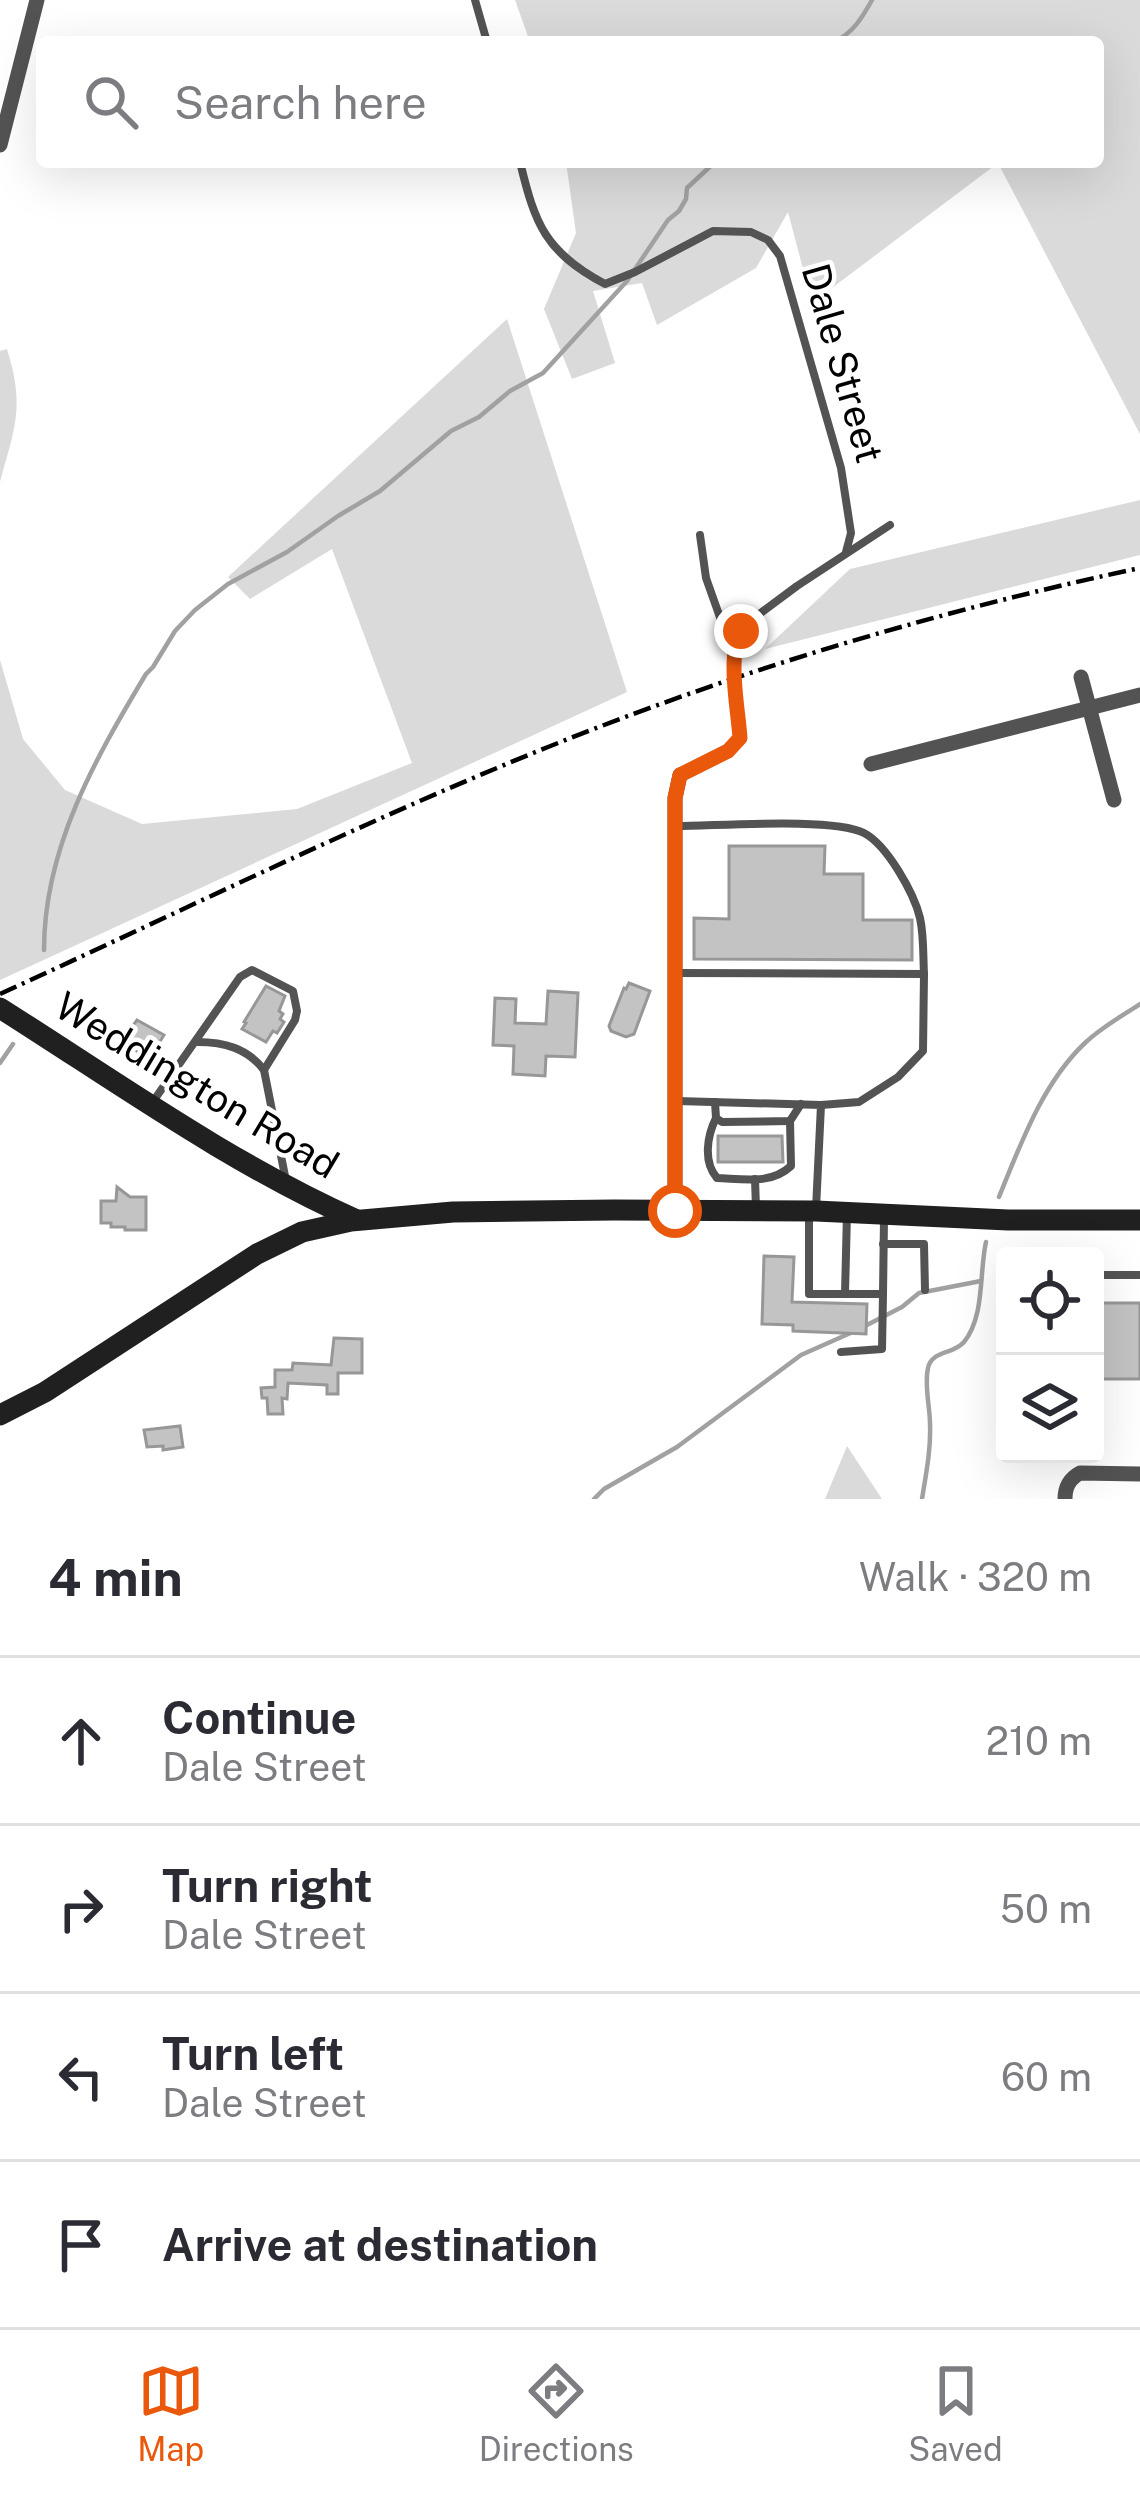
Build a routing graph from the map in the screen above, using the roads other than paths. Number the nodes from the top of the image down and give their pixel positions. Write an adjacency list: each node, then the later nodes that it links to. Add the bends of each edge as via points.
1 (37, 0): 4 (street)
2 (475, 0): 3 (lane)
3 (485, 36)
4 (0, 145)
5 (522, 168): 8 (lane, Dale Street, via 533,214 555,249 605,284 713,231 768,240 780,256 842,468)
6 (890, 525): 8 (lane)
7 (700, 535): 9 (lane)
8 (847, 552): 9 (lane, via 750,621)
9 (734, 656): 14 (lane, via 740,738)
10 (1082, 677): 12 (street)
11 (1140, 695): 12 (street)
12 (1090, 707): 13 (street); 15 (street)
13 (871, 764)
14 (680, 775): 16 (street)
15 (1114, 800)
16 (675, 826): 17 (street); 18 (lane, via 813,825 866,834 890,856 920,916)
17 (674, 974): 18 (lane); 22 (street)
18 (924, 974): 26 (lane, via 922,1051 859,1102)
19 (0, 1008): 24 (main road, Weddington Road)
20 (196, 1042): 21 (lane, via 223,1042); 21 (lane, via 252,970 295,997 295,1020); 24 (lane)
21 (264, 1070): 30 (lane)
22 (674, 1101): 23 (lane); 31 (street)
23 (715, 1102): 25 (lane); 27 (lane)
24 (152, 1104): 30 (main road, Weddington Road)
25 (802, 1104): 26 (lane); 28 (lane)
26 (821, 1105): 33 (lane)
27 (716, 1118): 28 (lane); 29 (lane, via 708,1134 710,1169 717,1178)
28 (790, 1121): 29 (lane, via 791,1166)
29 (755, 1179): 32 (lane)
30 (288, 1186): 37 (main road, Weddington Road)
31 (675, 1211): 32 (main road); 37 (main road)
32 (756, 1211): 33 (main road)
33 (812, 1211): 34 (main road); 44 (lane, via 809,1294)
34 (847, 1211): 35 (main road); 44 (lane)
35 (884, 1213): 36 (main road); 39 (lane)
36 (923, 1215): 38 (main road); 40 (lane)
37 (358, 1220): 47 (main road, via 302,1232 257,1254)
38 (1140, 1220)
39 (884, 1244): 40 (lane); 45 (lane)
40 (924, 1244): 43 (lane)
41 (1104, 1275): 42 (lane)
42 (1140, 1275)
43 (925, 1290)
44 (845, 1294): 45 (lane)
45 (883, 1294): 46 (lane, via 882,1349)
46 (841, 1352)
47 (0, 1415)
48 (1140, 1474): 49 (street, via 1080,1473)
49 (1065, 1499)

